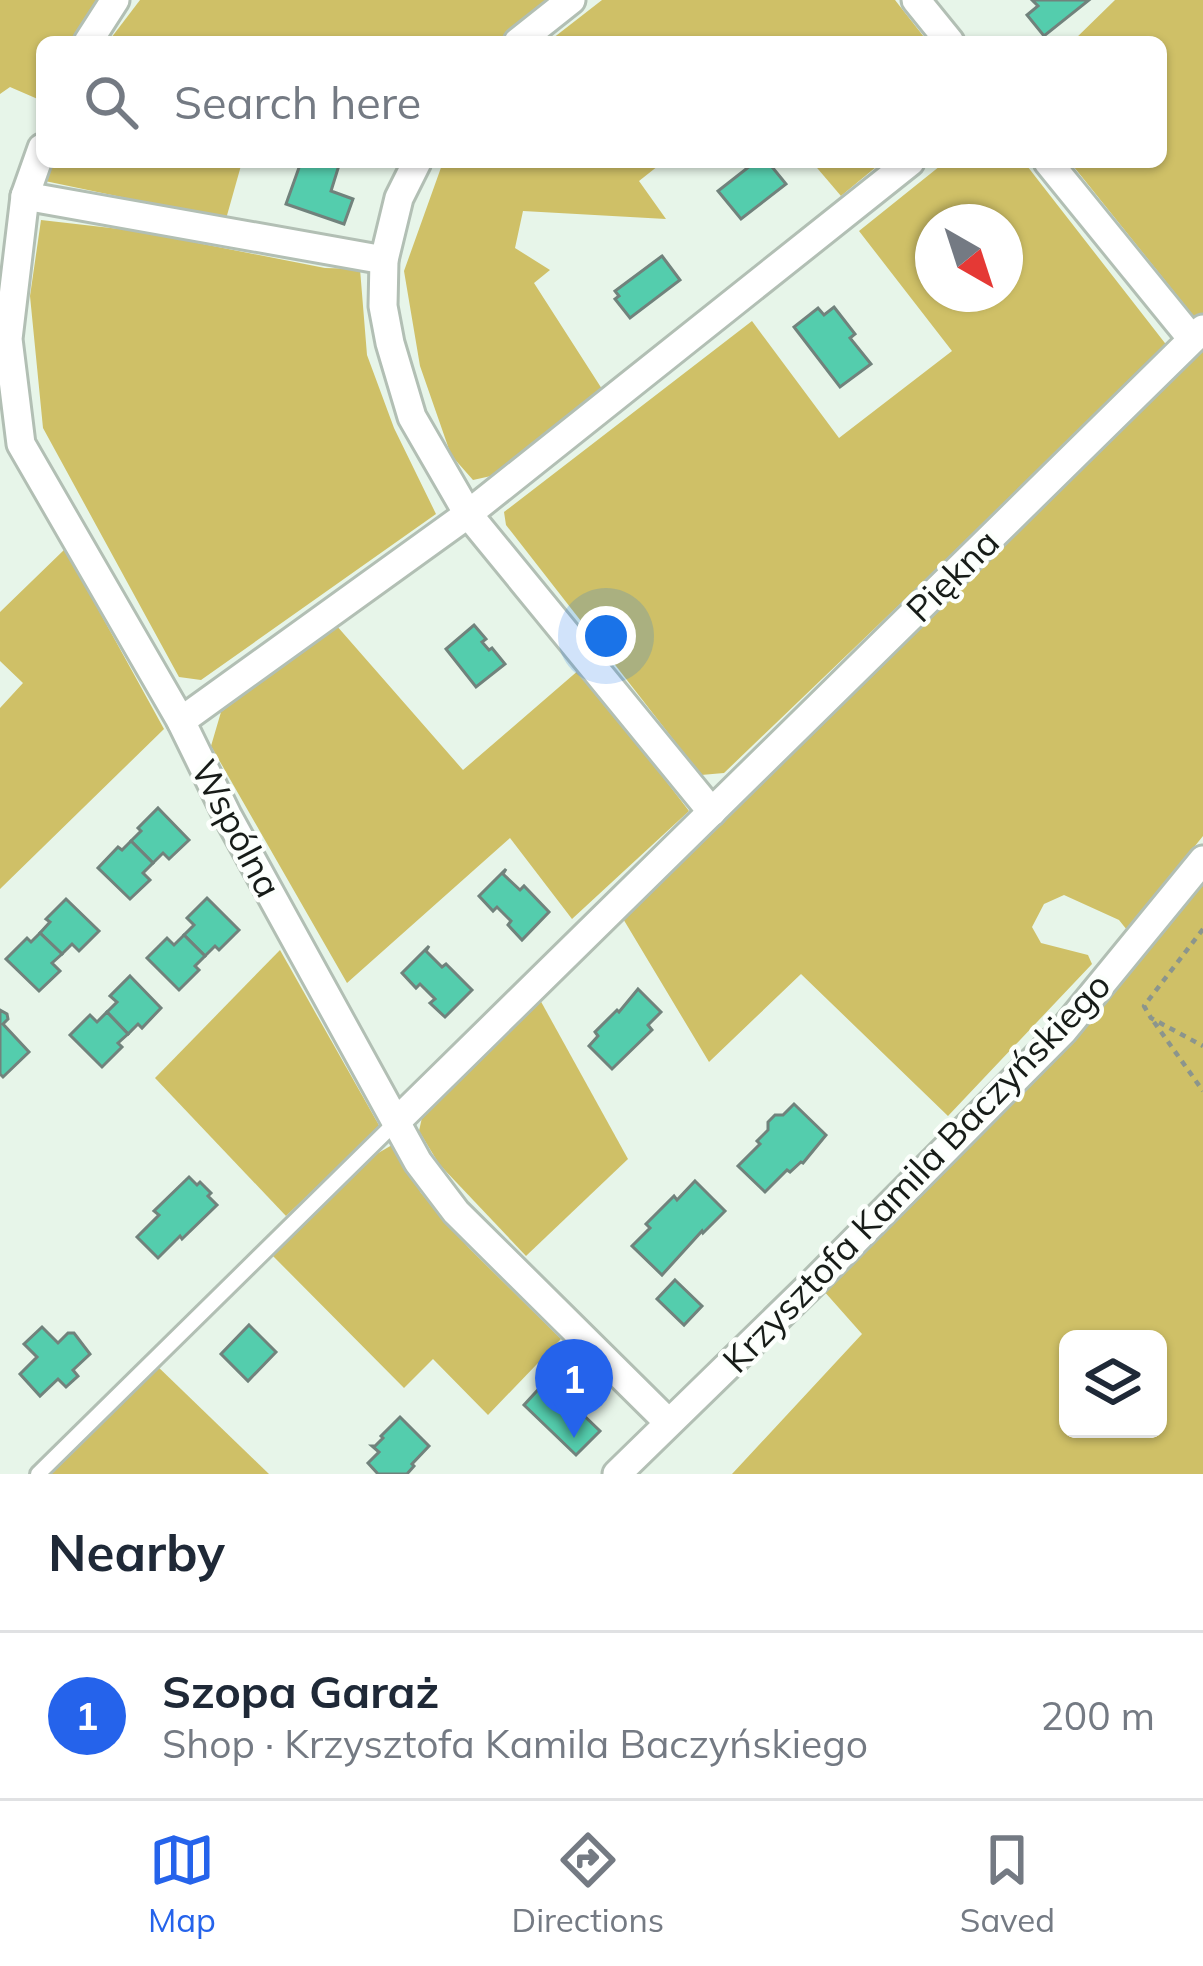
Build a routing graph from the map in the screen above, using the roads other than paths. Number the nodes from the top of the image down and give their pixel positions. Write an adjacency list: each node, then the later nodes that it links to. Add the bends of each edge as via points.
1 (115, 0): 4 (street)
2 (571, 0): 5 (street)
3 (916, 0): 6 (street)
4 (92, 36)
5 (526, 36)
6 (945, 36)
7 (36, 165): 11 (street, Wspólna)
8 (414, 168): 12 (street)
9 (902, 168): 14 (street)
10 (1053, 168): 13 (street, Piękna)
11 (25, 196): 12 (street); 15 (street, Wspólna, via 8,339 21,444)
12 (384, 260): 14 (street, via 386,325 412,417)
13 (1198, 334): 16 (street, Piękna)
14 (468, 514): 15 (street); 16 (street)
15 (181, 721): 18 (street, Wspólna)
16 (712, 812): 18 (street, Piękna)
17 (1203, 860): 19 (street, Krzysztofa Kamila Baczyńskiego, via 1063,1031)
18 (397, 1120): 19 (street, Wspólna, via 456,1212); 20 (lane)
19 (668, 1423): 21 (street, Krzysztofa Kamila Baczyńskiego)
20 (38, 1474)
21 (617, 1474)

